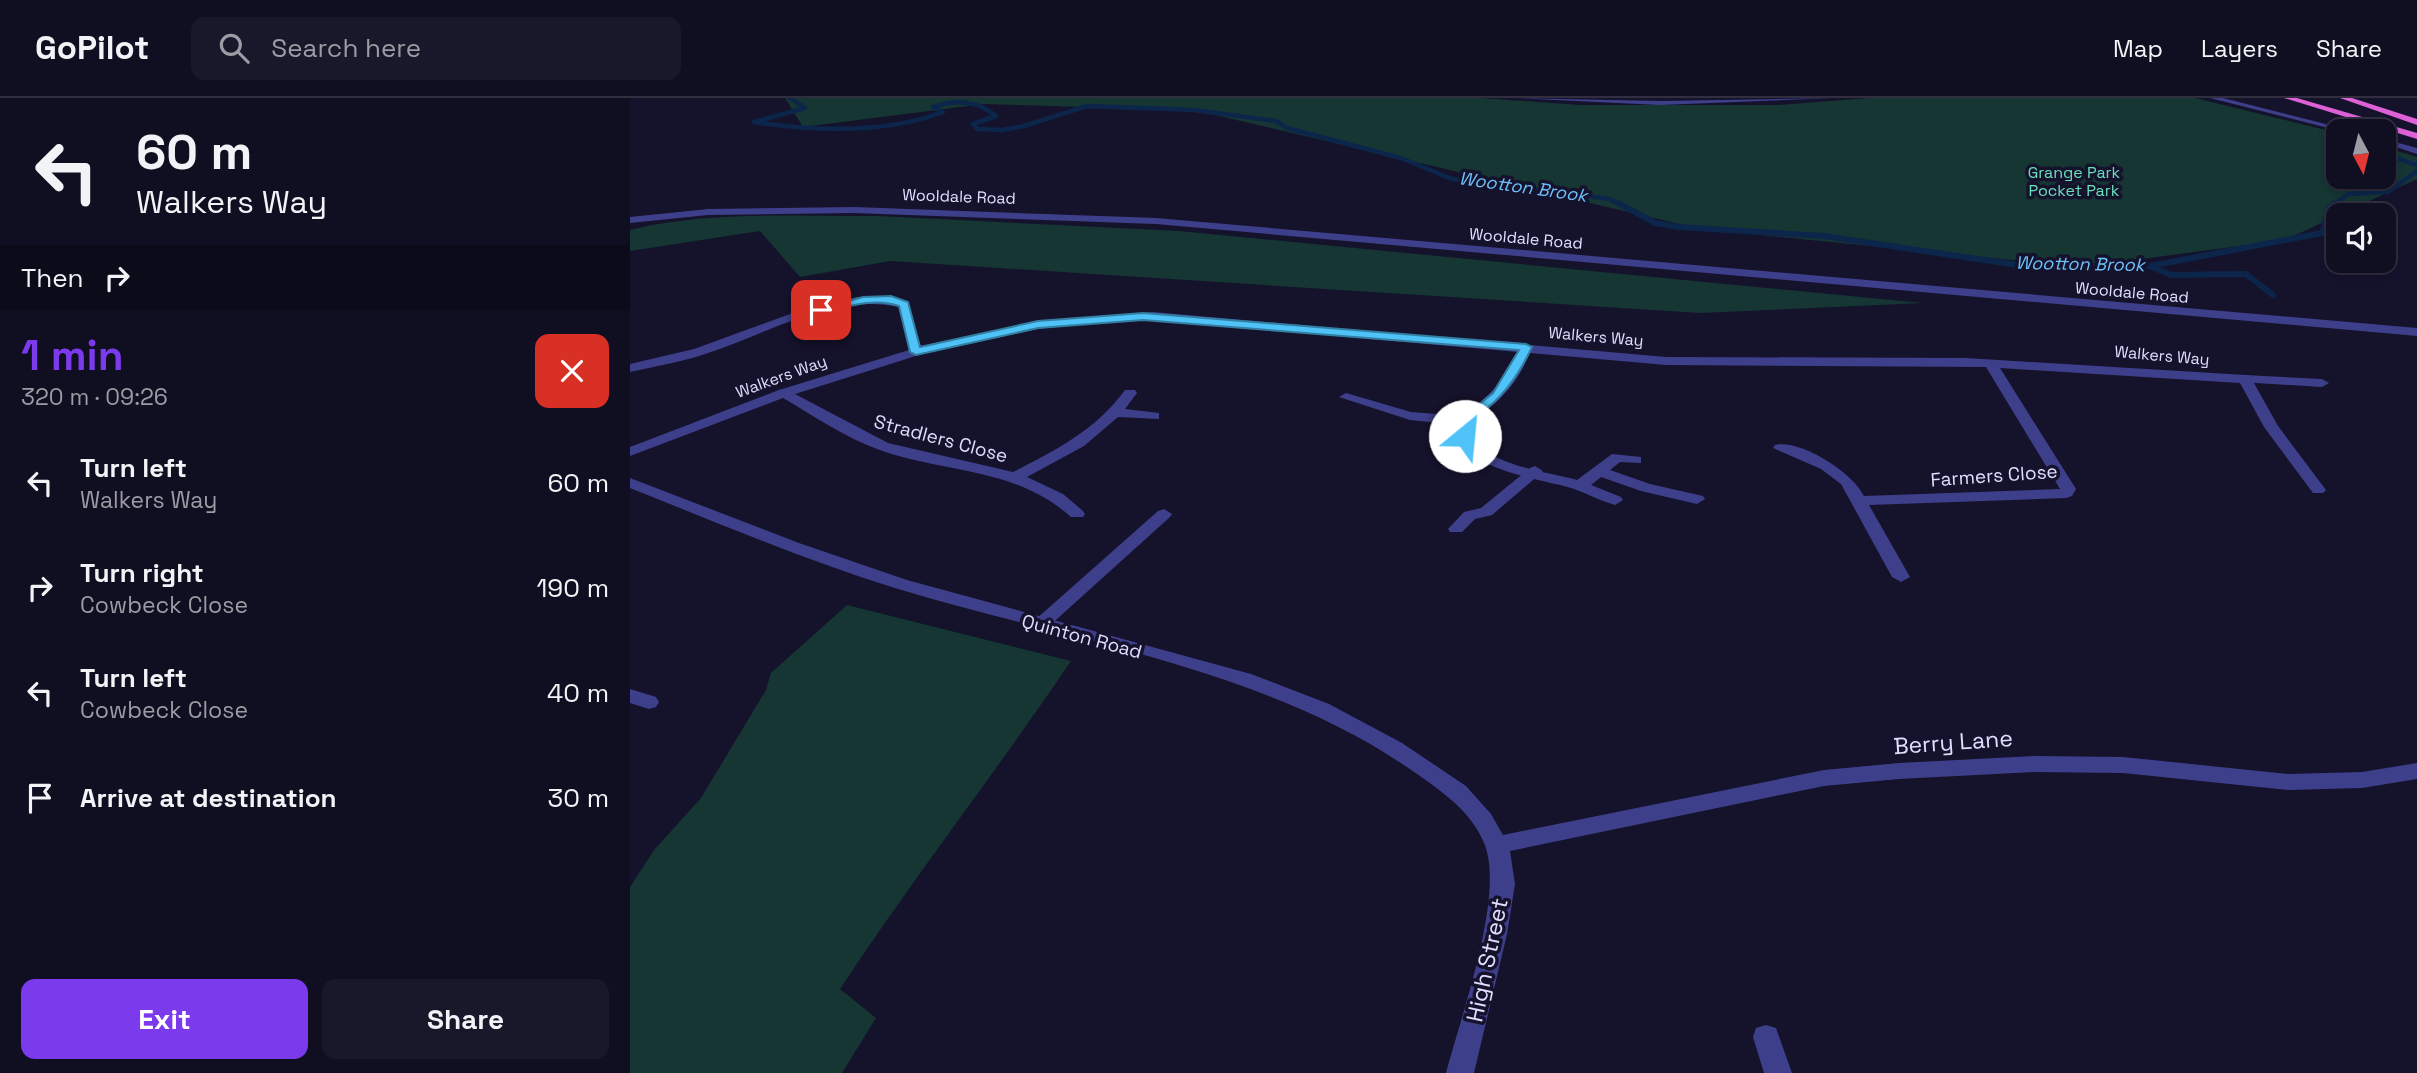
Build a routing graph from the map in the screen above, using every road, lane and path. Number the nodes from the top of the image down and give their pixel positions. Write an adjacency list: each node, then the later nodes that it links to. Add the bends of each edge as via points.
1 (1520, 98): 2 (street, via 1673,103)
2 (1830, 98)
3 (2214, 98): 8 (street)
4 (2288, 98): 9 (highway)
5 (2312, 98): 9 (highway)
6 (2344, 98): 7 (highway)
7 (2417, 122)
8 (2326, 125)
9 (2417, 135)
10 (2396, 145): 11 (street)
11 (2417, 151)
12 (630, 220): 13 (street, Wooldale Road, via 708,212 855,210 1156,221)
13 (2417, 332)
14 (1526, 347): 15 (street, Walkers Way, via 1143,316 1038,325); 16 (street, Walkers Way, via 1706,362); 25 (street, via 1498,396)
15 (916, 352): 17 (street, via 904,304 863,300 796,317 684,356); 20 (street, Walkers Way)
16 (1990, 363): 18 (street, Walkers Way); 37 (street, Farmers Close, via 2068,489 2066,493)
17 (630, 368)
18 (2245, 379): 19 (street, Walkers Way); 34 (street, via 2271,427)
19 (2322, 383)
20 (784, 393): 27 (street, Walkers Way); 31 (street, Stradlers Close, via 885,447)
21 (1130, 393): 23 (street, Stradlers Close)
22 (1346, 397): 25 (street, via 1410,416)
23 (1117, 413): 24 (street); 31 (street, Stradlers Close, via 1079,443)
24 (1154, 416)
25 (1467, 421): 29 (street, via 1465,436 1483,457)
26 (1780, 448): 37 (street, via 1837,472 1853,484)
27 (630, 452)
28 (1636, 460): 30 (street, via 1617,457)
29 (1535, 471): 33 (street); 40 (street, via 1486,512 1470,514)
30 (1599, 471): 33 (street); 35 (street)
31 (1015, 477): 38 (street, Stradlers Close, via 1062,498)
32 (630, 483): 42 (street, Quinton Road, via 889,580)
33 (1580, 486): 36 (street)
34 (2318, 490)
35 (1697, 499)
36 (1615, 500)
37 (1859, 501): 41 (street)
38 (1077, 514)
39 (1164, 514): 42 (street)
40 (1457, 528)
41 (1901, 577)
42 (1041, 624): 44 (street, Quinton Road, via 1244,679 1322,709 1395,748 1458,792 1483,820)
43 (2417, 771): 44 (street, Berry Lane, via 2362,780 2289,782 2123,765 1899,771 1824,778)
44 (1497, 845): 46 (street, High Street, via 1503,884 1497,921)
45 (1766, 1037): 47 (street)
46 (1460, 1073)
47 (1778, 1073)

